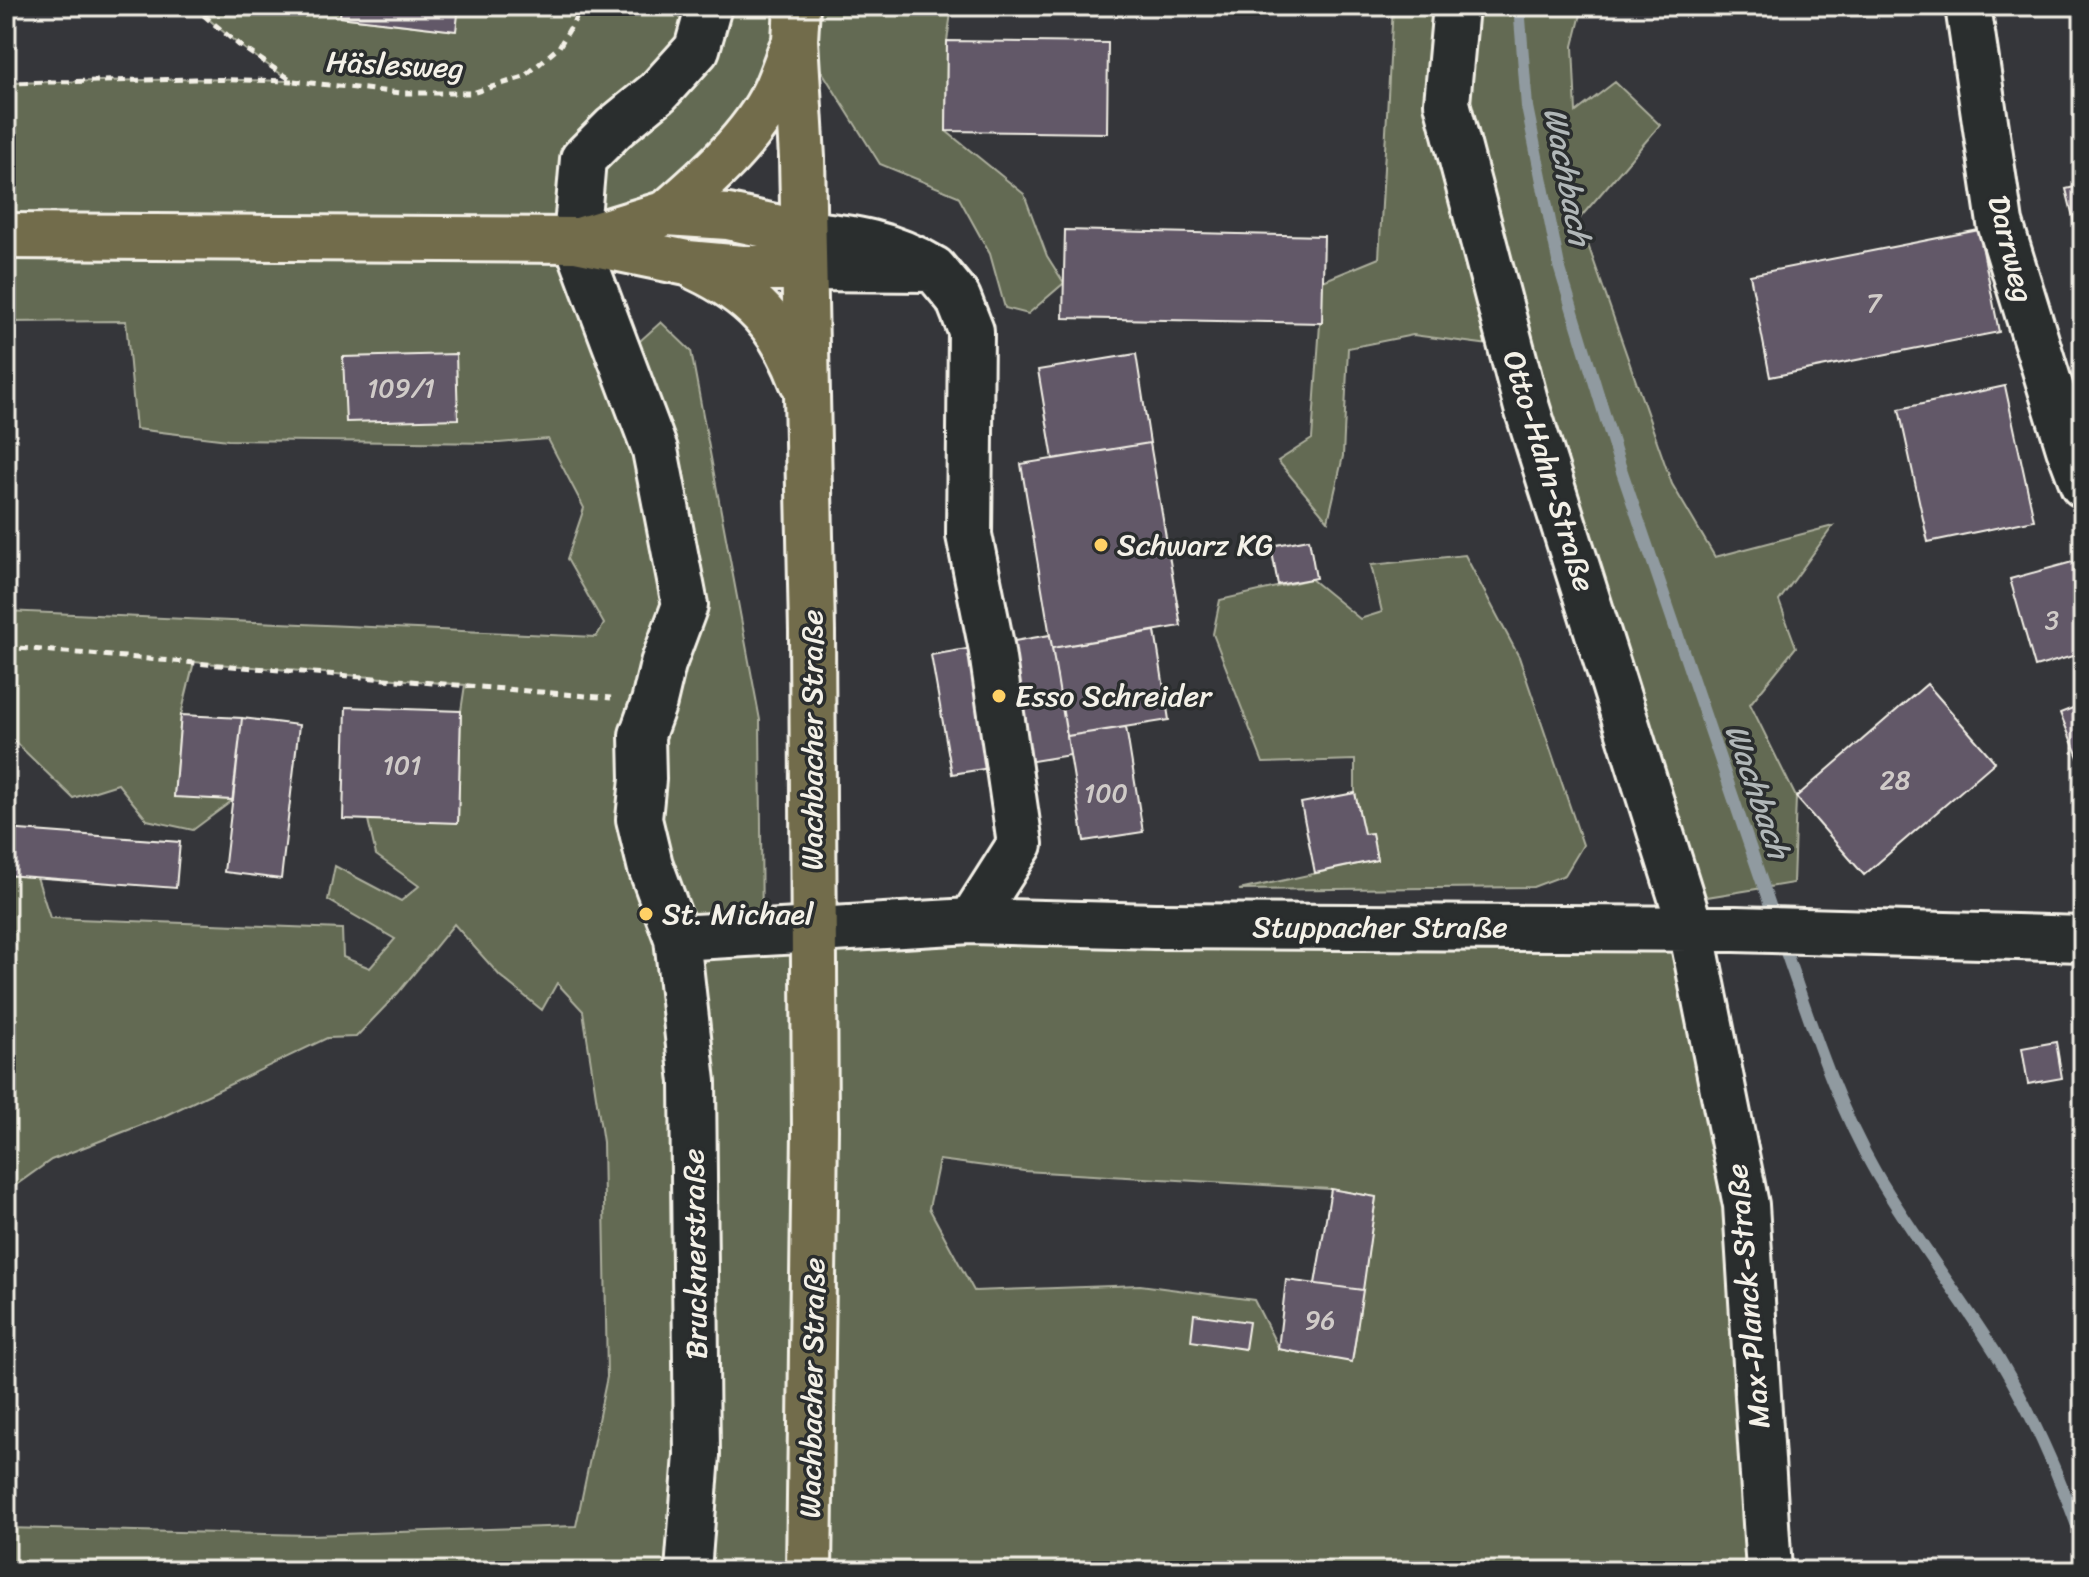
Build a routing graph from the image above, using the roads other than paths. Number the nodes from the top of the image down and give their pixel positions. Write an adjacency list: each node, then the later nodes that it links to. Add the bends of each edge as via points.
1 (709, 6): 7 (street, via 697,49 583,159)
2 (1456, 6): 13 (street, Otto-Hahn-Straße, via 1447,103 1527,408)
3 (1968, 6): 11 (street, Darrweg, via 2000,223)
4 (796, 23): 5 (main road, via 774,93 744,138); 8 (main road, Wachbacher Straße)
5 (667, 213): 7 (main road); 8 (main road, via 728,217)
6 (6, 236): 7 (main road)
7 (576, 240): 9 (main road); 15 (street, Brucknerstraße, via 655,450 685,605 642,735 639,819)
8 (803, 250): 9 (main road, via 742,268); 10 (main road, Wachbacher Straße); 12 (street, via 934,269 958,298 971,331 969,535 1020,844)
9 (687, 263): 10 (main road, via 729,283 764,313 791,351)
10 (807, 395): 14 (main road, Wachbacher Straße)
11 (2083, 485)
12 (971, 921): 13 (street, Stuppacher Straße); 14 (street, Stuppacher Straße)
13 (1691, 929): 16 (street, Stuppacher Straße); 19 (street, Max-Planck-Straße, via 1746,1205)
14 (814, 932): 15 (street, Stuppacher Straße); 18 (main road, Wachbacher Straße)
15 (677, 938): 17 (street, Brucknerstraße, via 693,1082 697,1455)
16 (2083, 939)
17 (688, 1571)
18 (809, 1571)
19 (1769, 1571)

